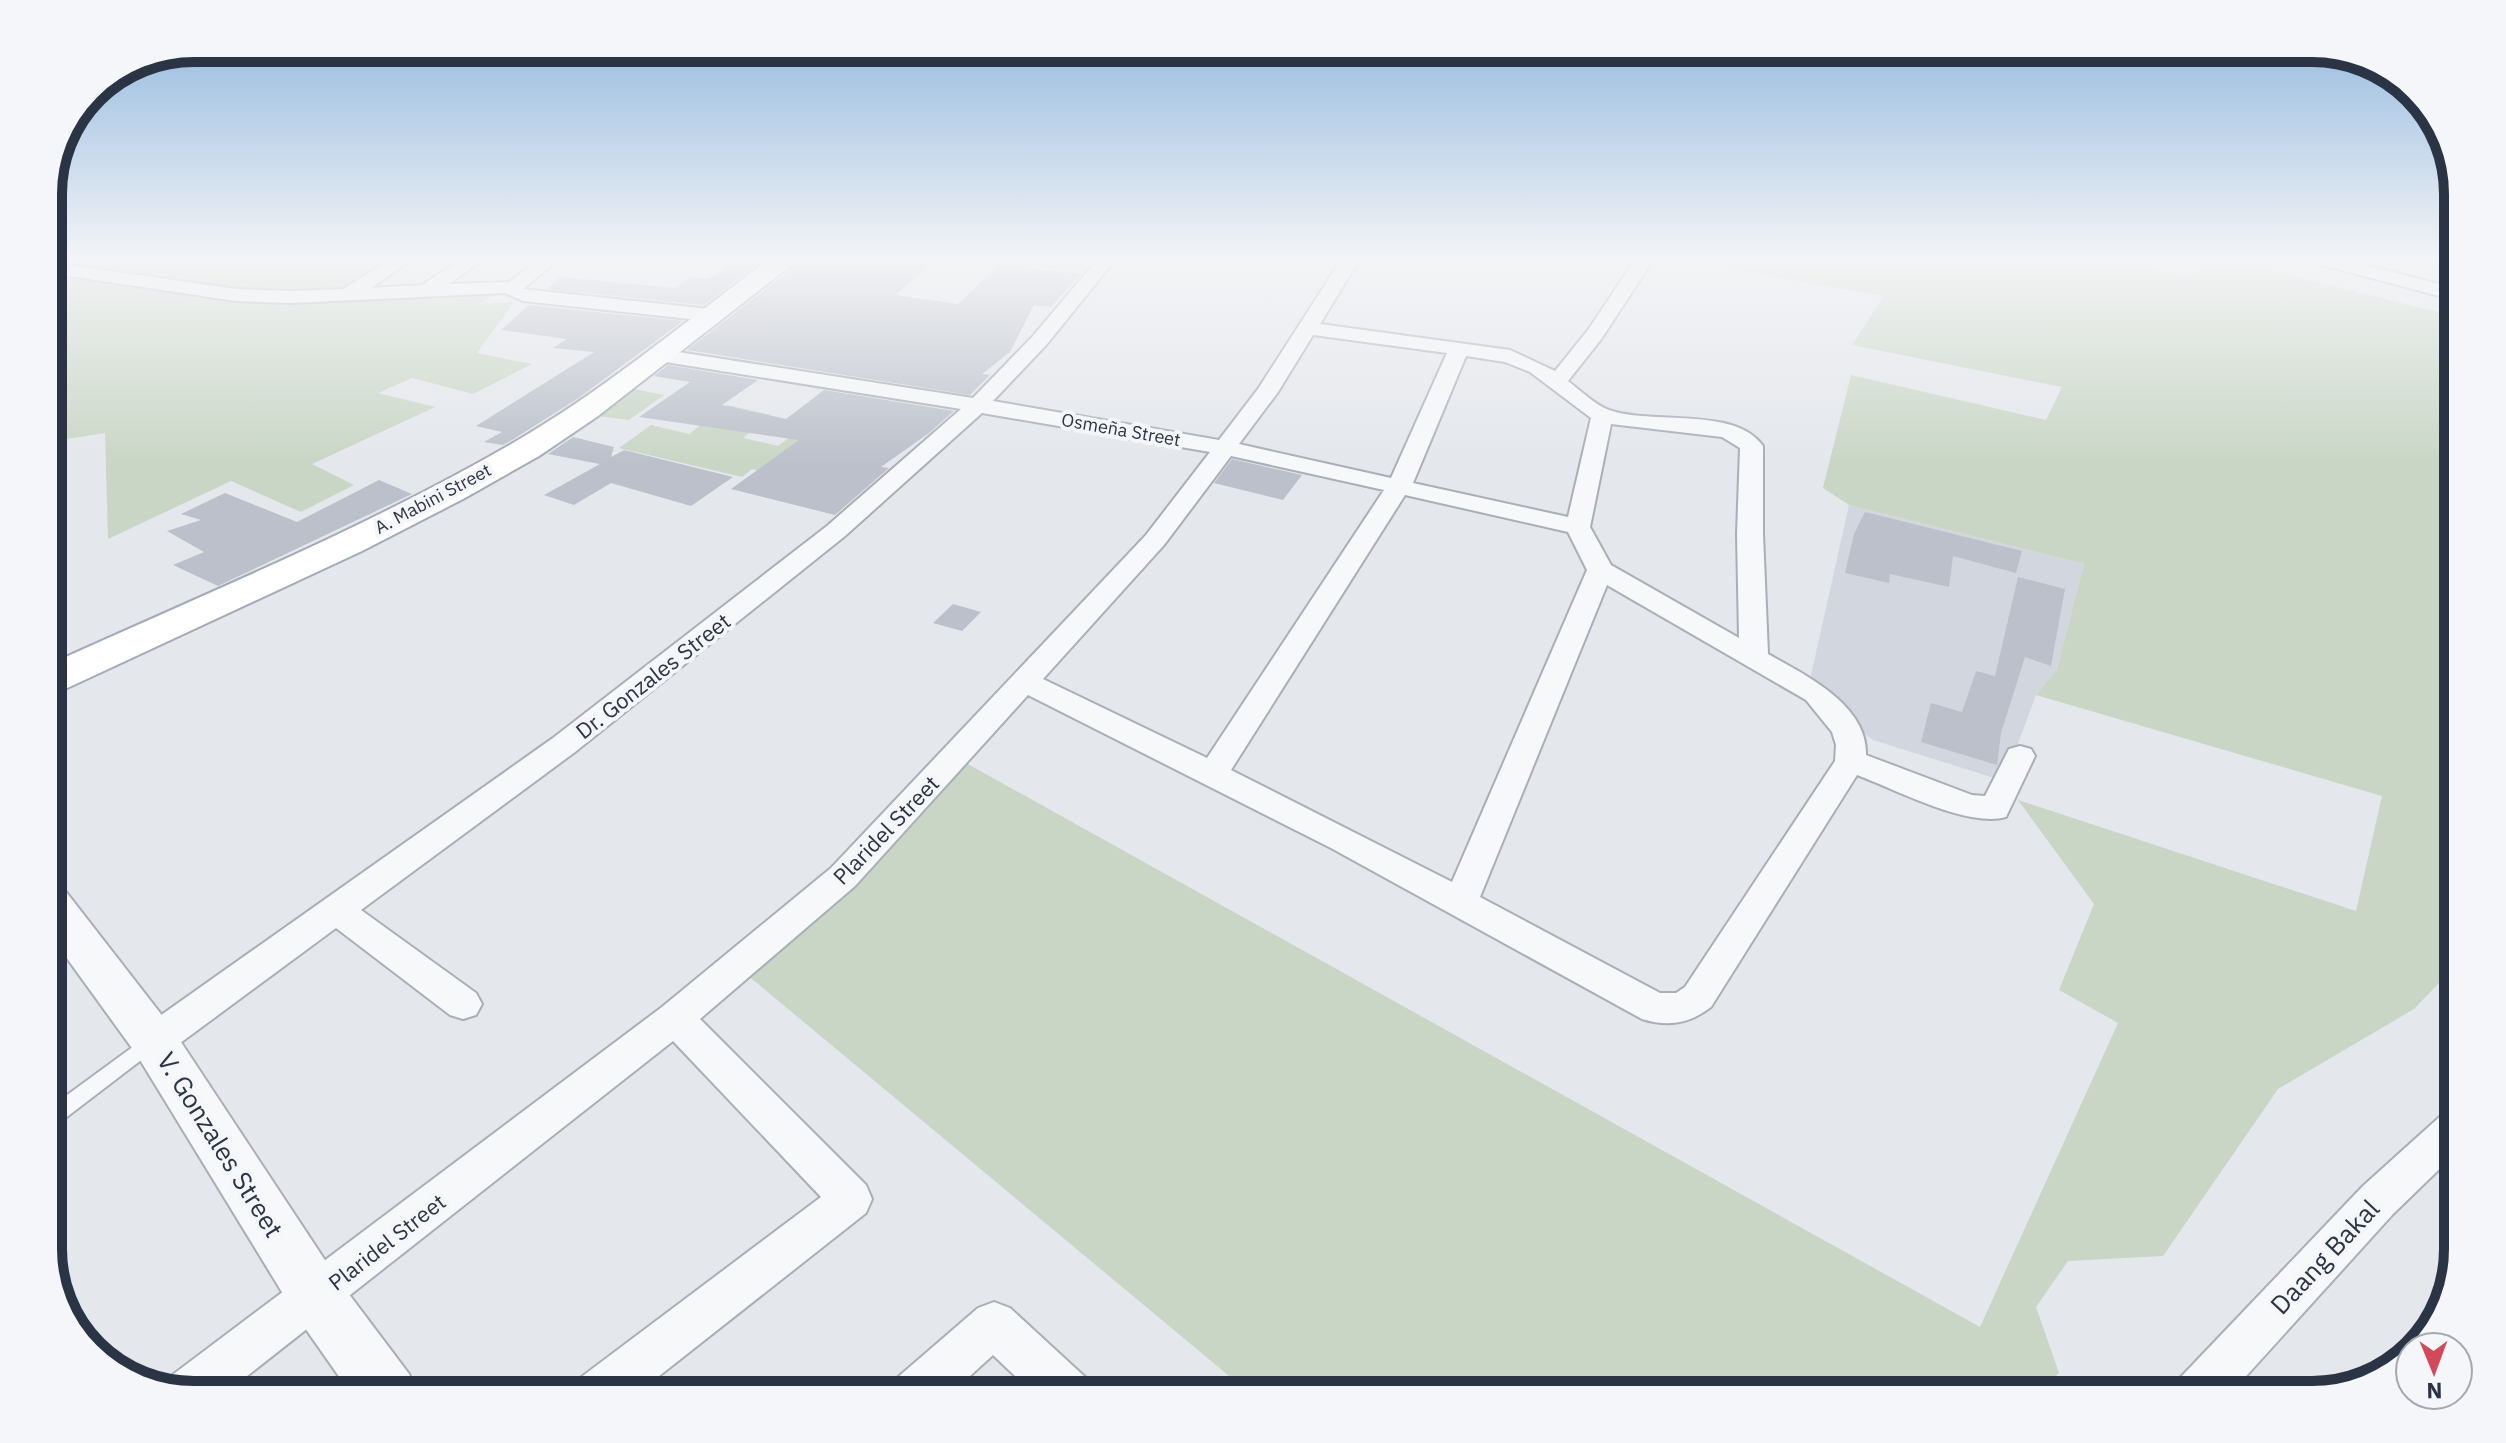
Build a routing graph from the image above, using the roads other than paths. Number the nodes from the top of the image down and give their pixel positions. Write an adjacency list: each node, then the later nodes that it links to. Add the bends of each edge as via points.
1 (694, 327): 6 (main road, A. Mabini Street)
2 (1050, 327): 8 (street, Dr. Gonzales Street)
3 (1599, 327): 7 (street)
4 (1307, 328): 5 (street); 10 (street, Plaridel Street)
5 (1459, 349): 7 (street, via 1524,361); 11 (street)
6 (659, 355): 8 (street, Osmeña Street); 15 (main road, A. Mabini Street, via 527,449 451,492)
7 (1556, 383): 9 (street)
8 (978, 405): 10 (street, Osmeña Street); 21 (street, Dr. Gonzales Street, via 753,597 564,745)
9 (1602, 416): 12 (street); 14 (street, via 1725,431 1752,446)
10 (1227, 448): 11 (street, Osmeña Street); 16 (street, Plaridel Street, via 1155,540)
11 (1400, 484): 12 (street, Osmeña Street); 19 (street)
12 (1578, 527): 13 (street)
13 (1600, 570): 14 (street); 20 (street)
14 (1754, 656): 18 (street, via 1816,694 1846,729)
15 (62, 675)
16 (1026, 682): 19 (street); 24 (street, Plaridel Street, via 843,877)
17 (2020, 756): 18 (street, via 1995,809 1968,805)
18 (1850, 761): 20 (street, via 1712,978 1683,1008 1655,1008)
19 (1214, 772): 20 (street)
20 (1461, 901)
21 (335, 909): 23 (street); 25 (street, Dr. Gonzales Street)
22 (62, 918): 25 (street, V. Gonzales Street)
23 (463, 1004)
24 (675, 1018): 28 (street, Plaridel Street); 31 (street, via 851,1199)
25 (154, 1041): 26 (lane); 28 (street, V. Gonzales Street)
26 (62, 1110)
27 (2444, 1138): 34 (street, Daang Bakal, via 2378,1200)
28 (316, 1296): 29 (street, Plaridel Street); 30 (street, V. Gonzales Street)
29 (204, 1381)
30 (378, 1381)
31 (615, 1381)
32 (930, 1381): 33 (street, via 994,1324)
33 (1054, 1381)
34 (2210, 1381)

